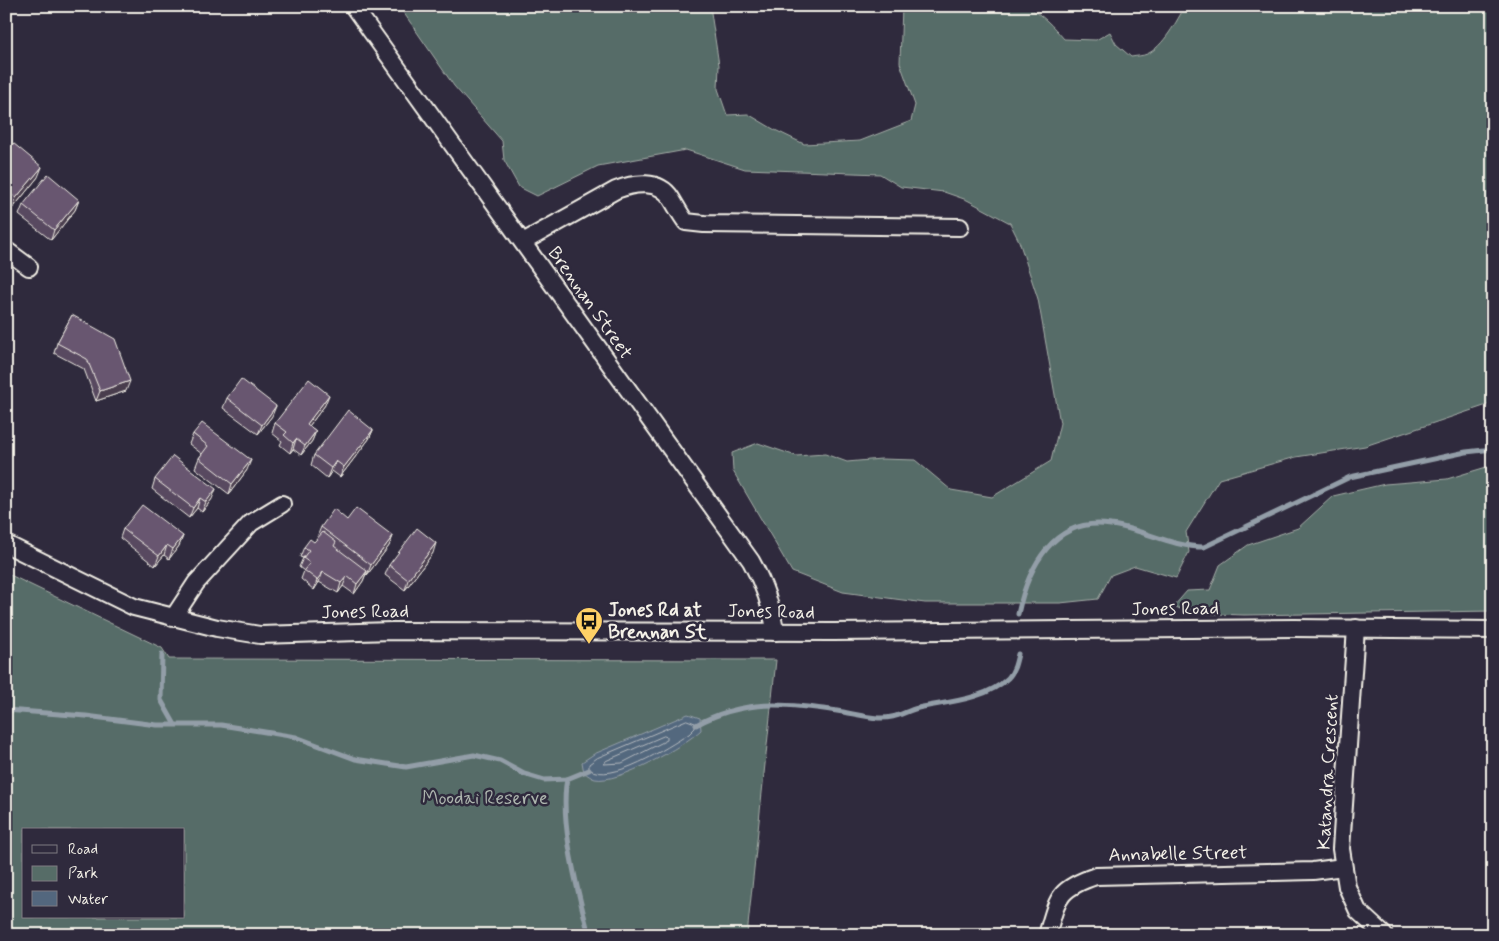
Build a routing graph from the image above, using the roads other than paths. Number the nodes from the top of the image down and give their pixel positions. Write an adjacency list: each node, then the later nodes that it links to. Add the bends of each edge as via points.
1 (353, 6): 3 (street, Brennan Street)
2 (960, 227): 3 (street, via 686,222 671,197 661,188 644,184 616,190)
3 (523, 242): 11 (street, Brennan Street, via 751,561 763,582)
4 (6, 250): 5 (street)
5 (28, 267)
6 (282, 504): 8 (street, via 251,524 196,583)
7 (6, 544): 8 (street, Jones Road, via 134,607)
8 (173, 618): 11 (street, Jones Road, via 260,635 392,631)
9 (1356, 628): 10 (street, Jones Road); 11 (street, Jones Road); 12 (street, Katandra Crescent, via 1342,822)
10 (1493, 630)
11 (775, 632)
12 (1343, 868): 13 (street, Annabelle Street, via 1096,876 1075,883 1058,898); 14 (street, Katandra Crescent, via 1358,911)
13 (1047, 935)
14 (1384, 935)

